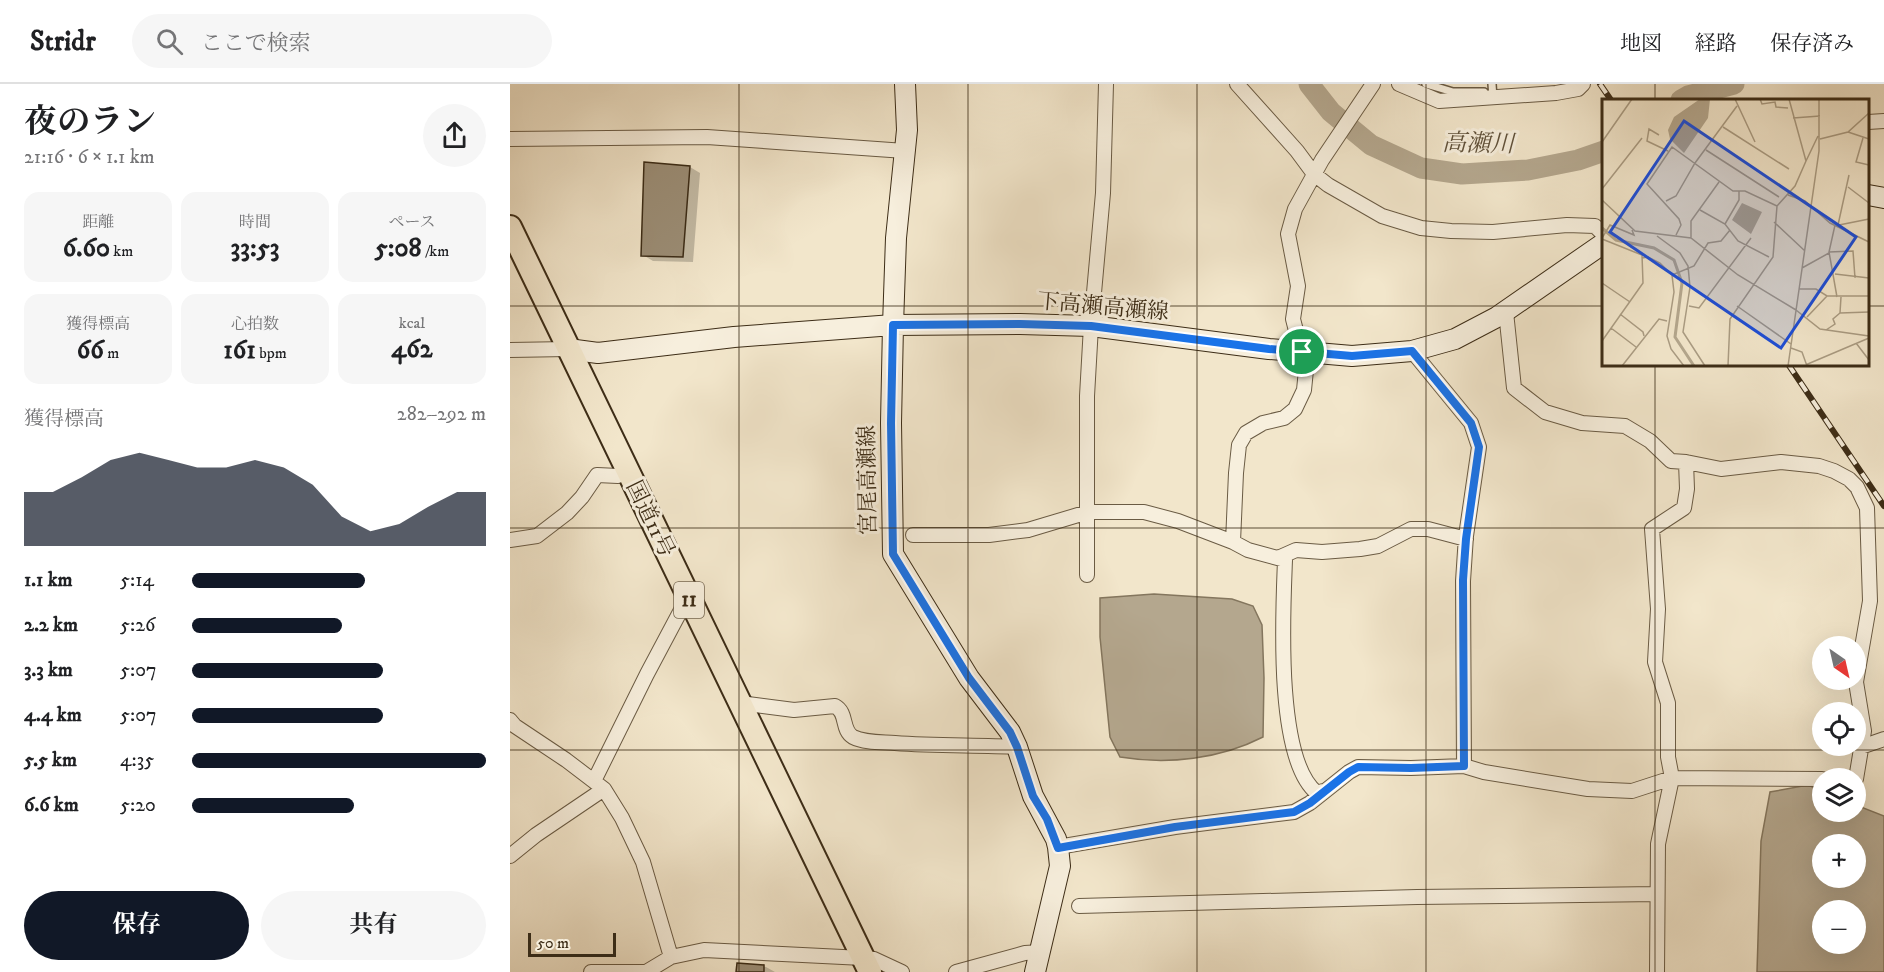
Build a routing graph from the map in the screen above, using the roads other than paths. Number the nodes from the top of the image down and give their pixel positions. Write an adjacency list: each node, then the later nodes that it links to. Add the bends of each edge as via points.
1 (905, 84): 12 (main road, 宮尾高瀬線)
2 (1106, 84): 21 (street, via 1103,193)
3 (1237, 84): 13 (street)
4 (1373, 84): 13 (street)
5 (1399, 84): 8 (street, via 1439,101)
6 (1426, 84): 8 (lane, via 1453,92)
7 (1583, 84): 8 (street, via 1578,89 1556,93)
8 (1492, 91)
9 (1884, 121): 10 (street)
10 (1869, 122)
11 (510, 139): 12 (street, via 707,137)
12 (905, 151): 20 (main road, 宮尾高瀬線)
13 (1314, 174): 17 (street, via 1382,216 1421,228 1493,232 1567,225 1595,226); 25 (street, via 1295,208 1288,234 1298,286 1293,319)
14 (1869, 195): 15 (main road)
15 (1884, 198)
16 (510, 227): 22 (highway, 国道11号 / 11)
17 (1602, 233)
18 (1602, 244): 19 (main road, 下高瀬高瀬線)
19 (1506, 312): 24 (main road, 下高瀬高瀬線, via 1455,339); 26 (street, via 1514,388 1545,411 1582,423 1625,426 1650,441 1671,461)
20 (893, 325): 21 (main road, 下高瀬高瀬線); 22 (main road, 下高瀬高瀬線, via 598,353); 41 (main road, 宮尾高瀬線, via 893,554 969,678)
21 (1091, 326): 25 (main road, 下高瀬高瀬線); 28 (street)
22 (568, 349): 23 (street); 27 (highway, 国道11号 / 11)
23 (510, 350)
24 (1412, 351): 25 (main road, 下高瀬高瀬線, via 1352,356); 30 (street, via 1471,423 1479,447)
25 (1302, 352): 32 (street, via 1306,369 1304,390 1295,409 1284,418 1263,423 1246,433 1239,445)
26 (1686, 462): 36 (street, via 1721,469 1781,462 1819,466 1849,479 1857,487 1867,508 1870,601 1856,682); 43 (street, via 1684,508 1652,529 1658,609 1655,662 1668,703)
27 (627, 471): 31 (street, via 618,476 597,475 567,513 537,536); 35 (highway, 国道11号 / 11)
28 (1088, 512): 29 (street, via 1028,530); 32 (street, via 1144,512); 34 (street)
29 (913, 536)
30 (1466, 539): 33 (street, via 1428,529 1411,529 1378,546 1322,552 1296,550); 42 (street)
31 (510, 540)
32 (1233, 542): 33 (street)
33 (1278, 558): 46 (street, via 1285,560 1282,623 1291,742 1310,787)
34 (1087, 575)
35 (689, 600): 37 (highway, 国道11号 / 11); 45 (street, via 647,674)
36 (1859, 702)
37 (740, 703): 41 (street, via 794,710 835,706 843,715 847,731 868,741); 53 (highway, 国道11号 / 11)
38 (510, 720): 45 (street)
39 (1884, 739): 40 (street)
40 (1866, 745)
41 (1017, 747): 47 (main road, 宮尾高瀬線, via 1033,796)
42 (1464, 766): 43 (street, via 1588,789 1632,791); 46 (street, via 1358,767)
43 (1672, 778): 44 (street); 49 (street, via 1658,844)
44 (1812, 779)
45 (599, 785): 48 (street); 52 (street, via 622,818 643,862)
46 (1323, 791): 47 (street, via 1294,812 1175,827)
47 (1058, 848): 51 (main road, 宮尾高瀬線, via 1060,866)
48 (510, 856)
49 (1657, 894): 50 (street); 59 (street)
50 (1079, 906)
51 (1041, 952): 57 (street); 58 (main road, 宮尾高瀬線)
52 (671, 957): 53 (street, via 704,950); 54 (street)
53 (866, 965): 56 (street, via 873,959)
54 (650, 971): 55 (street)
55 (591, 972)
56 (902, 972)
57 (956, 972)
58 (1035, 972)
59 (1657, 972)

